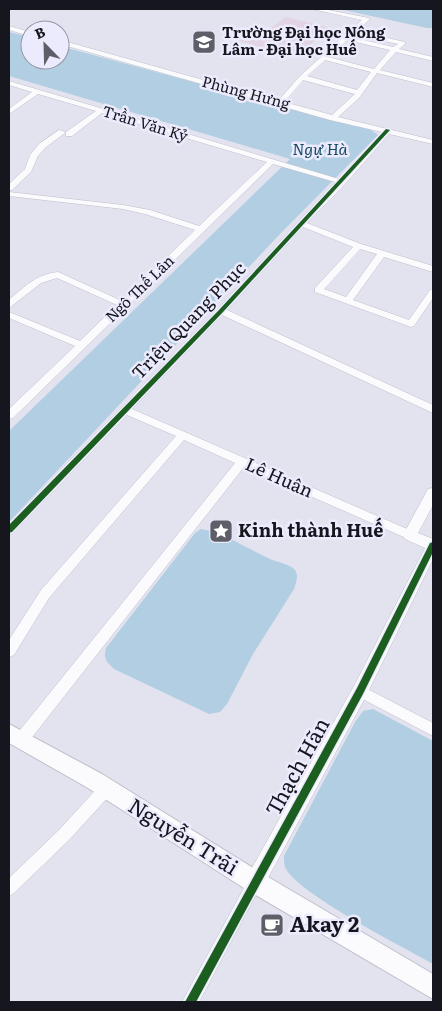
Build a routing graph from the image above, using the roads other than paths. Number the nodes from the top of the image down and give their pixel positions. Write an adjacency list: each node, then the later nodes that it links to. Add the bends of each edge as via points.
1 (315, 9): 2 (street, via 367,19)
2 (354, 32): 3 (street); 5 (street, via 403,43)
3 (347, 38): 5 (street); 6 (street)
4 (70, 45): 14 (street, Phùng Hưng)
5 (394, 49): 7 (street); 8 (street)
6 (323, 58): 8 (street); 9 (street)
7 (433, 58)
8 (373, 71): 11 (street); 13 (street)
9 (302, 77): 13 (street); 14 (street)
10 (9, 83): 12 (street, Trần Văn Kỷ)
11 (433, 85)
12 (38, 92): 15 (street, Trần Văn Kỷ); 16 (street)
13 (359, 93): 17 (street)
14 (281, 102): 17 (street, Phùng Hưng)
15 (100, 110): 20 (street, Trần Văn Kỷ); 22 (street, via 42,146 28,170)
16 (9, 112)
17 (333, 118): 18 (street, Phùng Hưng)
18 (388, 130): 19 (street, Phùng Hưng); 21 (street, Triệu Quang Phục)
19 (433, 142)
20 (276, 163): 21 (street, Trần Văn Kỷ); 25 (street, Ngô Thế Lân)
21 (338, 181): 24 (street, Triệu Quang Phục)
22 (9, 188)
23 (9, 194): 25 (street, via 123,207)
24 (302, 224): 26 (street); 33 (street, Triệu Quang Phục)
25 (202, 230): 31 (street, Ngô Thế Lân)
26 (358, 246): 27 (street); 30 (street, via 318,290)
27 (382, 253): 28 (street); 30 (street)
28 (433, 269)
29 (433, 292): 30 (street, via 411,324)
30 (348, 301)
31 (124, 305): 32 (street, via 58,275 51,275); 35 (street, Ngô Thế Lân)
32 (9, 306)
33 (221, 311): 36 (street); 37 (street, Triệu Quang Phục)
34 (9, 315): 35 (street)
35 (82, 345): 38 (street, Ngô Thế Lân)
36 (433, 409)
37 (125, 410): 39 (street, Lê Huân); 42 (street, Triệu Quang Phục)
38 (9, 415)
39 (182, 436): 40 (street, Lê Huân); 45 (street, via 45,594)
40 (242, 461): 43 (street, Lê Huân); 48 (street)
41 (433, 493): 43 (street)
42 (9, 530)
43 (410, 535): 44 (street, Lê Huân)
44 (433, 545): 46 (street, Thạch Hãn)
45 (9, 651)
46 (360, 691): 47 (street); 50 (street, Thạch Hãn)
47 (433, 730)
48 (15, 737): 49 (main road, Nguyễn Trãi)
49 (106, 789): 50 (main road, Nguyễn Trãi); 51 (street)
50 (255, 882): 52 (main road, Nguyễn Trãi); 53 (street, Thạch Hãn)
51 (9, 888)
52 (433, 987)
53 (190, 1002)

